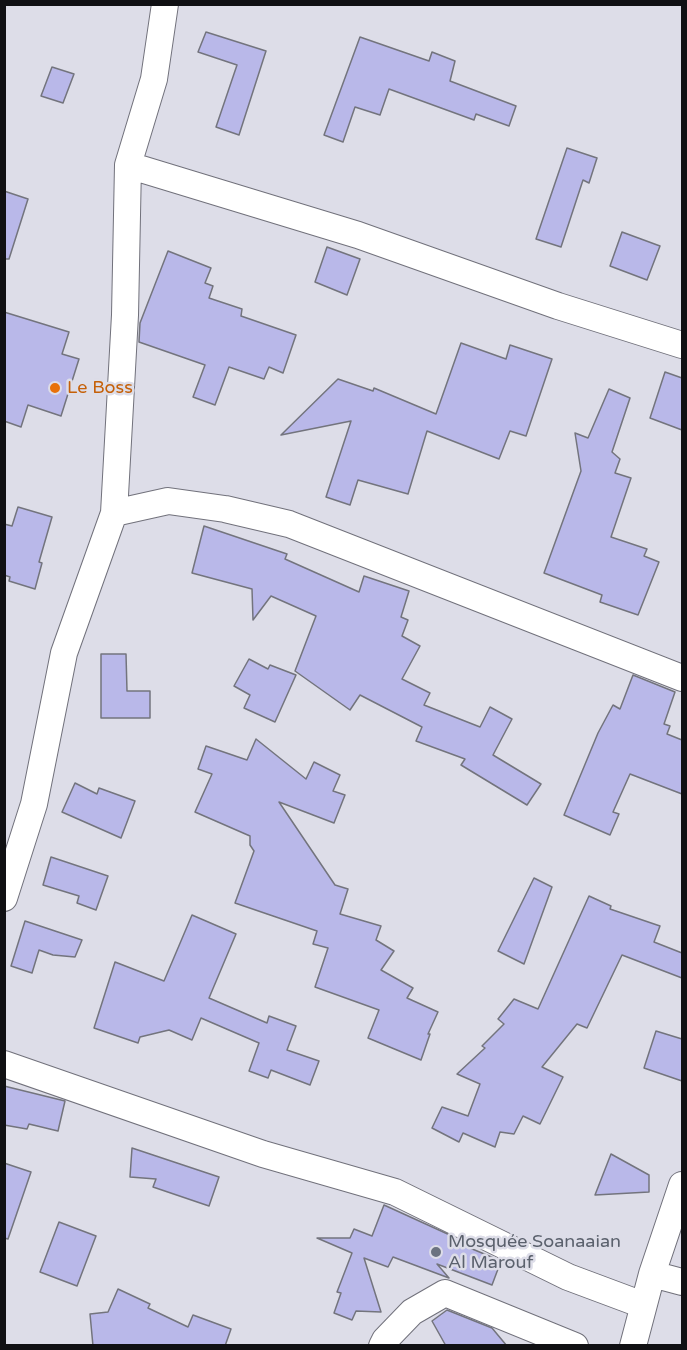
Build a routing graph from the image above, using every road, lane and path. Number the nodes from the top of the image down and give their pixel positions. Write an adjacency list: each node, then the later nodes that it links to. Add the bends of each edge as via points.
1 (165, 4): 2 (street, via 154,79)
2 (128, 165): 3 (street, via 358,235); 4 (street, via 125,315)
3 (682, 345)
4 (114, 513): 5 (street, via 168,501 288,524); 6 (street, via 64,653 34,804)
5 (682, 678)
6 (4, 898)
7 (4, 1064): 11 (street, via 263,1154 395,1192 568,1277)
8 (682, 1185): 9 (street)
9 (652, 1274): 10 (street); 11 (street)
10 (682, 1282)
11 (643, 1305): 14 (street)
12 (382, 1346): 13 (street, via 412,1312 445,1293)
13 (575, 1346)
14 (633, 1346)

